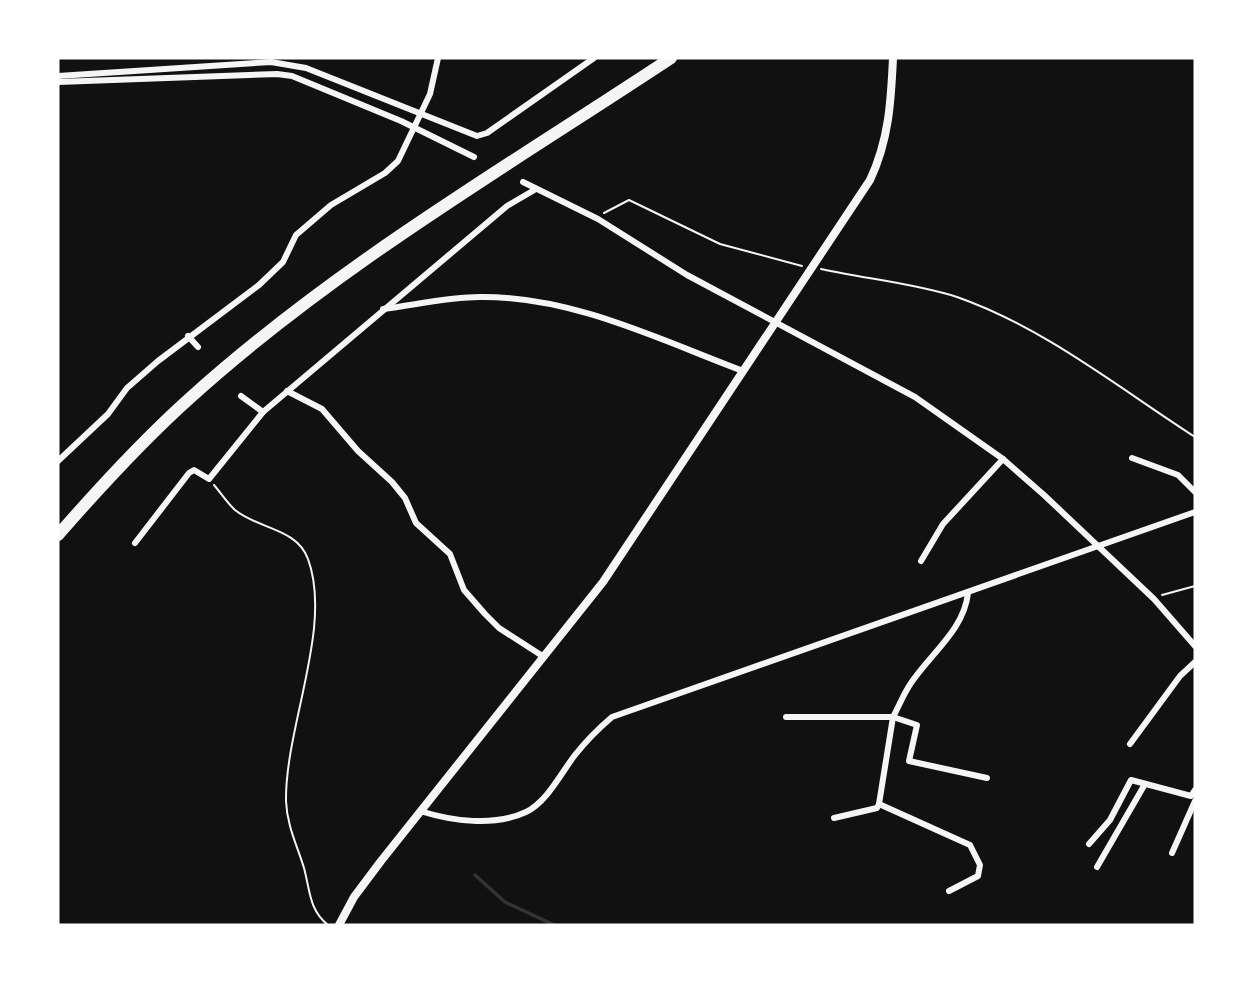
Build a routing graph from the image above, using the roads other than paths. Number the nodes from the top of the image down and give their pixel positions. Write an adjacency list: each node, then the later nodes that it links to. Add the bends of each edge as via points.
1 (438, 58): 7 (street)
2 (594, 58): 7 (street, via 487,133 477,136)
3 (671, 58): 24 (highway, via 419,223 273,329 191,397)
4 (892, 58): 12 (street, via 891,117 880,159)
5 (58, 76): 7 (street, via 271,62 306,68)
6 (58, 82): 8 (street, via 292,76)
7 (421, 115): 13 (street, via 398,161 331,205 296,235 283,262 259,285)
8 (474, 157)
9 (523, 182): 10 (street)
10 (536, 189): 11 (street, via 507,206); 12 (street)
11 (381, 310): 15 (street, via 480,297 543,301 579,310); 16 (street)
12 (779, 322): 15 (street); 20 (street, via 915,397)
13 (188, 336): 14 (street); 21 (street, via 127,388 108,414)
14 (198, 347)
15 (743, 372): 30 (street, via 603,582)
16 (287, 391): 18 (street); 30 (street, via 322,410 392,482 416,523 450,554 464,590 485,614)
17 (242, 396): 18 (street)
18 (263, 412): 25 (street, via 209,479 194,470 189,473)
19 (1132, 458): 22 (street, via 1178,475)
20 (1003, 459): 26 (street); 27 (street, via 943,524)
21 (58, 461)
22 (1195, 492)
23 (1195, 512): 26 (street)
24 (58, 535)
25 (135, 543)
26 (1099, 545): 28 (street); 29 (street)
27 (921, 561)
28 (968, 593): 33 (street, via 967,609 911,683); 39 (street, via 612,717 526,812 452,821)
29 (1195, 646)
30 (544, 657): 39 (street)
31 (1195, 662): 34 (street)
32 (786, 717): 33 (street)
33 (893, 717): 35 (street, via 917,725 909,761); 38 (street)
34 (1130, 744)
35 (987, 778)
36 (1145, 784): 37 (street); 41 (street, via 1131,780 1110,820); 43 (street)
37 (1194, 796): 42 (street)
38 (879, 804): 40 (street); 44 (street, via 970,845 980,865 978,876)
39 (420, 811): 45 (street, via 354,897)
40 (834, 818)
41 (1089, 844)
42 (1172, 853)
43 (1097, 867)
44 (949, 891)
45 (339, 925)

